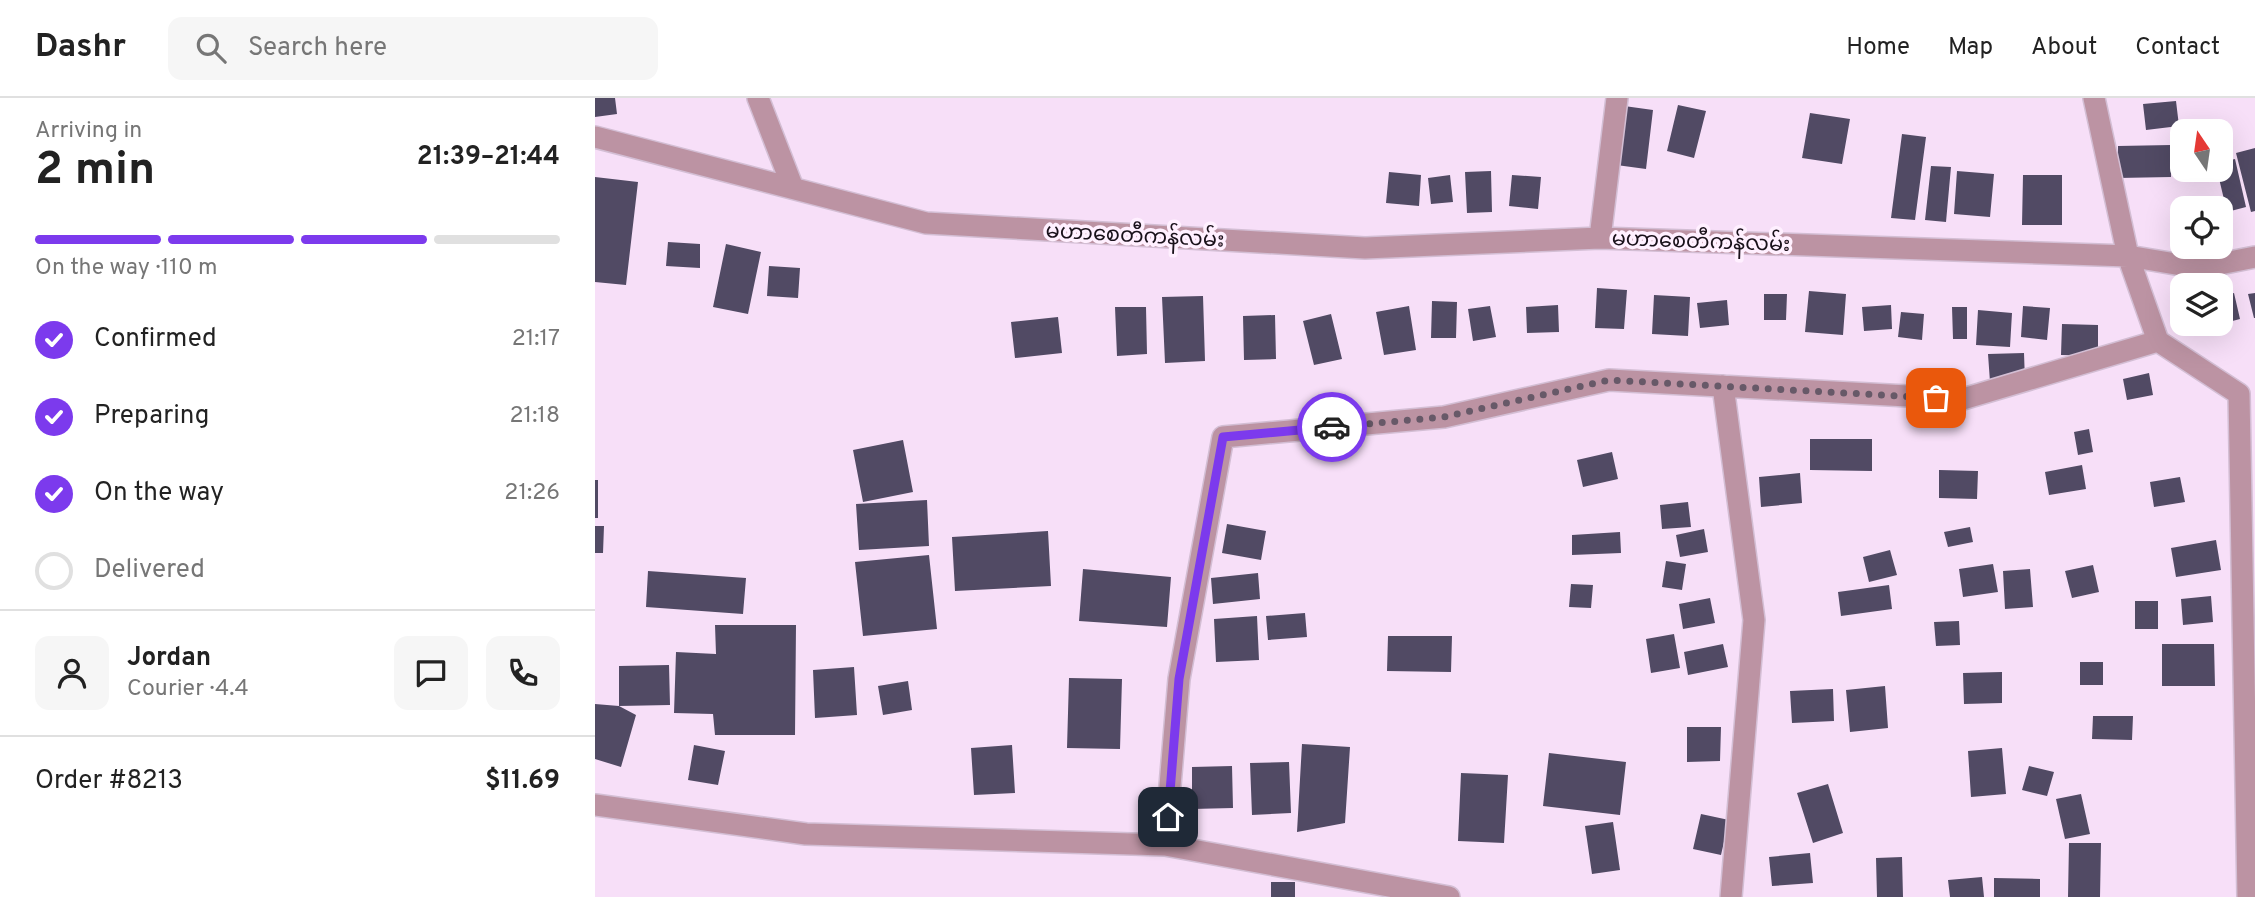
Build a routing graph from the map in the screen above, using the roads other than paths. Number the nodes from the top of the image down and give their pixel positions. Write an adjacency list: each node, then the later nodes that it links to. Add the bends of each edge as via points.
1 (758, 98): 5 (street)
2 (1617, 98): 6 (street)
3 (2094, 98): 7 (street)
4 (595, 137): 5 (street, မဟာစေတီကန်လမ်း)
5 (793, 188): 6 (street, မဟာစေတီကန်လမ်း, via 926,223 1365,248)
6 (1600, 238): 7 (street, မဟာစေတီကန်လမ်း)
7 (2128, 256): 8 (street, မဟာစေတီကန်လမ်း, via 2199,268); 9 (street)
8 (2255, 257)
9 (2158, 341): 10 (street, via 1963,399); 12 (street, via 2239,394)
10 (1723, 386): 13 (street, via 1609,380 1444,417 1223,437 1179,679); 15 (street, via 1754,620)
11 (595, 805): 13 (street, via 806,834)
12 (2251, 822): 16 (street)
13 (1165, 845): 14 (street)
14 (1449, 897)
15 (1731, 897)
16 (2248, 897)

